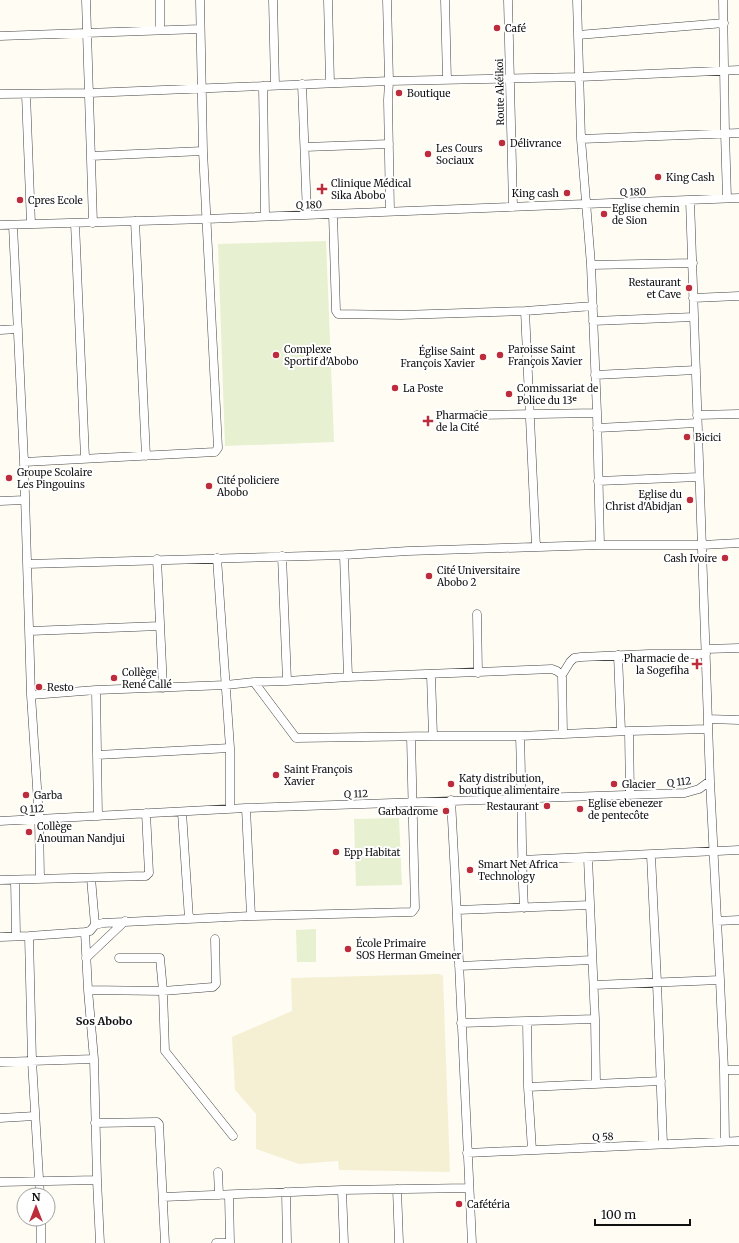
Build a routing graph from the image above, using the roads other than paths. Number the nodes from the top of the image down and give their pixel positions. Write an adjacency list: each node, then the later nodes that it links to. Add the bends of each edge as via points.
1 (86, 0): 14 (street)
2 (160, 0): 13 (street)
3 (200, 0): 12 (street)
4 (273, 0): 25 (street)
5 (328, 0): 23 (street)
6 (387, 0): 22 (street)
7 (445, 0): 21 (street)
8 (508, 0): 20 (street, Route Akéikoi)
9 (577, 0): 15 (street)
10 (723, 0): 11 (street)
11 (724, 23): 15 (street); 17 (street)
12 (200, 29): 13 (street); 27 (street)
13 (160, 30): 14 (street)
14 (87, 32): 16 (street); 28 (street)
15 (578, 35): 19 (street)
16 (0, 36)
17 (724, 70): 18 (street); 19 (street); 31 (street)
18 (739, 70)
19 (579, 77): 20 (street); 33 (street)
20 (510, 78): 21 (street); 42 (street, Route Akéikoi)
21 (447, 80): 22 (street)
22 (389, 81): 23 (street); 34 (street)
23 (330, 83): 24 (street)
24 (302, 84): 25 (street); 35 (street)
25 (275, 85): 26 (street)
26 (263, 86): 27 (street); 46 (street)
27 (202, 88): 28 (street); 36 (street)
28 (89, 93): 30 (street); 37 (street)
29 (0, 94): 30 (street)
30 (26, 94): 51 (street)
31 (725, 133): 32 (street); 33 (street); 38 (street)
32 (739, 133)
33 (581, 138): 41 (street)
34 (389, 144): 35 (street); 43 (street)
35 (305, 147): 45 (street)
36 (203, 151): 37 (street); 47 (street)
37 (91, 156): 50 (street)
38 (727, 198): 39 (street, Q 180); 40 (street, Q 180)
39 (739, 198)
40 (690, 200): 41 (street, Q 180); 54 (street)
41 (586, 204): 42 (street, Q 180); 55 (street)
42 (513, 207): 43 (street, Q 180)
43 (390, 211): 44 (street, Q 180)
44 (333, 214): 45 (street, Q 180); 59 (street, via 338,314 401,316)
45 (307, 215): 46 (street, Q 180)
46 (265, 216): 47 (street, Q 180)
47 (206, 219): 48 (street, Q 180); 72 (street, via 218,448 215,452)
48 (135, 221): 50 (street, Q 180); 72 (street)
49 (75, 223): 50 (street, Q 180); 51 (street, Q 180); 73 (street)
50 (93, 223)
51 (31, 224): 52 (street, Q 180)
52 (13, 225): 53 (street, Q 180); 62 (street)
53 (0, 226)
54 (693, 263): 55 (street); 57 (street)
55 (591, 265): 58 (street)
56 (739, 296): 57 (street)
57 (694, 298): 60 (street)
58 (593, 306): 59 (street); 61 (street)
59 (525, 310): 67 (street)
60 (694, 317): 61 (street); 64 (street)
61 (593, 321): 65 (street)
62 (18, 329): 63 (street); 74 (street)
63 (0, 330)
64 (696, 370): 65 (street); 70 (street)
65 (595, 376): 66 (street)
66 (597, 412): 67 (street); 71 (street)
67 (529, 414): 69 (street); 82 (street)
68 (739, 414): 70 (street)
69 (477, 416)
70 (697, 419): 71 (street); 75 (street)
71 (597, 428): 76 (street)
72 (146, 456): 73 (street)
73 (85, 458): 74 (street)
74 (24, 462): 77 (street)
75 (699, 478): 76 (street); 81 (street)
76 (598, 481): 80 (street)
77 (25, 500): 78 (street); 87 (street)
78 (0, 501)
79 (739, 543): 81 (street)
80 (600, 544): 81 (street); 82 (street)
81 (702, 544): 92 (street)
82 (536, 547): 83 (street)
83 (344, 555): 84 (street); 97 (street)
84 (282, 556): 85 (street); 98 (street)
85 (218, 558): 86 (street); 100 (street)
86 (157, 560): 87 (street); 89 (street)
87 (27, 564): 90 (street)
88 (477, 614): 94 (street)
89 (160, 626): 90 (street); 101 (street)
90 (30, 632): 103 (street)
91 (739, 648): 92 (street)
92 (706, 651): 93 (street); 104 (street)
93 (618, 655): 96 (street, via 574,658); 107 (street)
94 (478, 672): 95 (street); 96 (street, via 552,669)
95 (431, 675): 97 (street); 110 (street)
96 (562, 675): 109 (street)
97 (348, 677): 98 (street)
98 (287, 681): 99 (street)
99 (254, 682): 100 (street); 112 (street, via 296,738)
100 (226, 685): 101 (street); 113 (street)
101 (163, 688): 102 (street)
102 (96, 690): 103 (street); 114 (street)
103 (32, 694): 125 (street)
104 (708, 719): 105 (street); 106 (street)
105 (739, 720)
106 (708, 729): 108 (street); 115 (street)
107 (620, 731): 108 (street); 109 (street)
108 (629, 731): 116 (street)
109 (563, 734): 111 (street)
110 (433, 736): 111 (street); 112 (street)
111 (520, 736): 117 (street)
112 (411, 737): 119 (street)
113 (230, 748): 114 (street); 121 (street)
114 (98, 754): 124 (street)
115 (710, 781): 116 (street, Q 112, via 692,792); 128 (street)
116 (630, 795): 117 (street, Q 112)
117 (522, 798): 118 (street, Q 112); 131 (street)
118 (451, 800): 119 (street, Q 112); 138 (street)
119 (413, 802): 120 (street, Q 112); 139 (street, via 414,911)
120 (246, 808): 121 (street, Q 112); 139 (street)
121 (230, 809): 122 (street, Q 112)
122 (182, 812): 123 (street, Q 112); 140 (street)
123 (146, 813): 124 (street, Q 112); 132 (street, via 148,875)
124 (98, 816): 125 (street, Q 112)
125 (39, 818): 126 (street, Q 112); 133 (street)
126 (0, 821)
127 (739, 850): 128 (street)
128 (713, 851): 129 (street); 142 (street)
129 (651, 855): 130 (street); 155 (street)
130 (588, 858): 131 (street); 136 (street)
131 (521, 860): 137 (street)
132 (91, 878): 133 (street); 144 (street)
133 (40, 879): 135 (street)
134 (0, 880): 135 (street)
135 (15, 880): 146 (street)
136 (590, 904): 137 (street); 152 (street)
137 (524, 908): 138 (street)
138 (457, 910): 153 (street)
139 (250, 916): 140 (street)
140 (189, 920): 143 (street)
141 (739, 920): 142 (street)
142 (717, 921): 154 (street)
143 (125, 922): 144 (street); 150 (street)
144 (95, 925): 145 (street, via 90,931)
145 (85, 932): 147 (street); 150 (street)
146 (16, 936): 147 (street); 148 (street)
147 (29, 936): 163 (street)
148 (0, 937)
149 (216, 939): 158 (street, via 216,984 213,987)
150 (86, 958): 157 (street)
151 (119, 958): 158 (street, via 160,958)
152 (592, 960): 153 (street); 156 (street)
153 (459, 966): 161 (street)
154 (720, 980): 155 (street); 165 (street)
155 (658, 984): 156 (street); 167 (street)
156 (594, 986): 159 (street)
157 (88, 990): 158 (street); 162 (street)
158 (163, 991): 173 (street, via 166,1051)
159 (595, 1019): 160 (street); 168 (street)
160 (527, 1021): 161 (street); 169 (street)
161 (461, 1023): 178 (street)
162 (94, 1059): 163 (street); 172 (street)
163 (32, 1061): 164 (street); 170 (street)
164 (0, 1062)
165 (724, 1070): 166 (street); 175 (street)
166 (739, 1070)
167 (661, 1081): 168 (street); 176 (street)
168 (596, 1084): 169 (street)
169 (528, 1086): 177 (street)
170 (35, 1116): 171 (street); 181 (street)
171 (0, 1118)
172 (95, 1123): 180 (street); 190 (street, via 159,1124)
173 (233, 1136)
174 (739, 1140): 175 (street, Q 58)
175 (725, 1141): 176 (street, Q 58)
176 (663, 1144): 177 (street, Q 58)
177 (532, 1150): 178 (street, Q 58)
178 (467, 1153): 184 (street)
179 (218, 1172): 188 (street)
180 (97, 1180): 181 (street); 193 (street)
181 (39, 1181): 182 (street); 183 (street)
182 (0, 1182)
183 (39, 1187)
184 (469, 1188): 185 (street); 200 (street)
185 (397, 1189): 186 (street); 199 (street)
186 (342, 1190): 187 (street); 198 (street)
187 (286, 1192): 189 (street); 197 (street)
188 (219, 1195): 189 (street); 190 (street)
189 (229, 1195): 196 (street)
190 (163, 1197): 194 (street)
191 (40, 1227): 192 (street)
192 (41, 1243)
193 (100, 1243)
194 (165, 1243)
195 (216, 1243): 196 (street)
196 (230, 1243)
197 (287, 1243)
198 (344, 1243)
199 (399, 1243)
200 (472, 1243)

